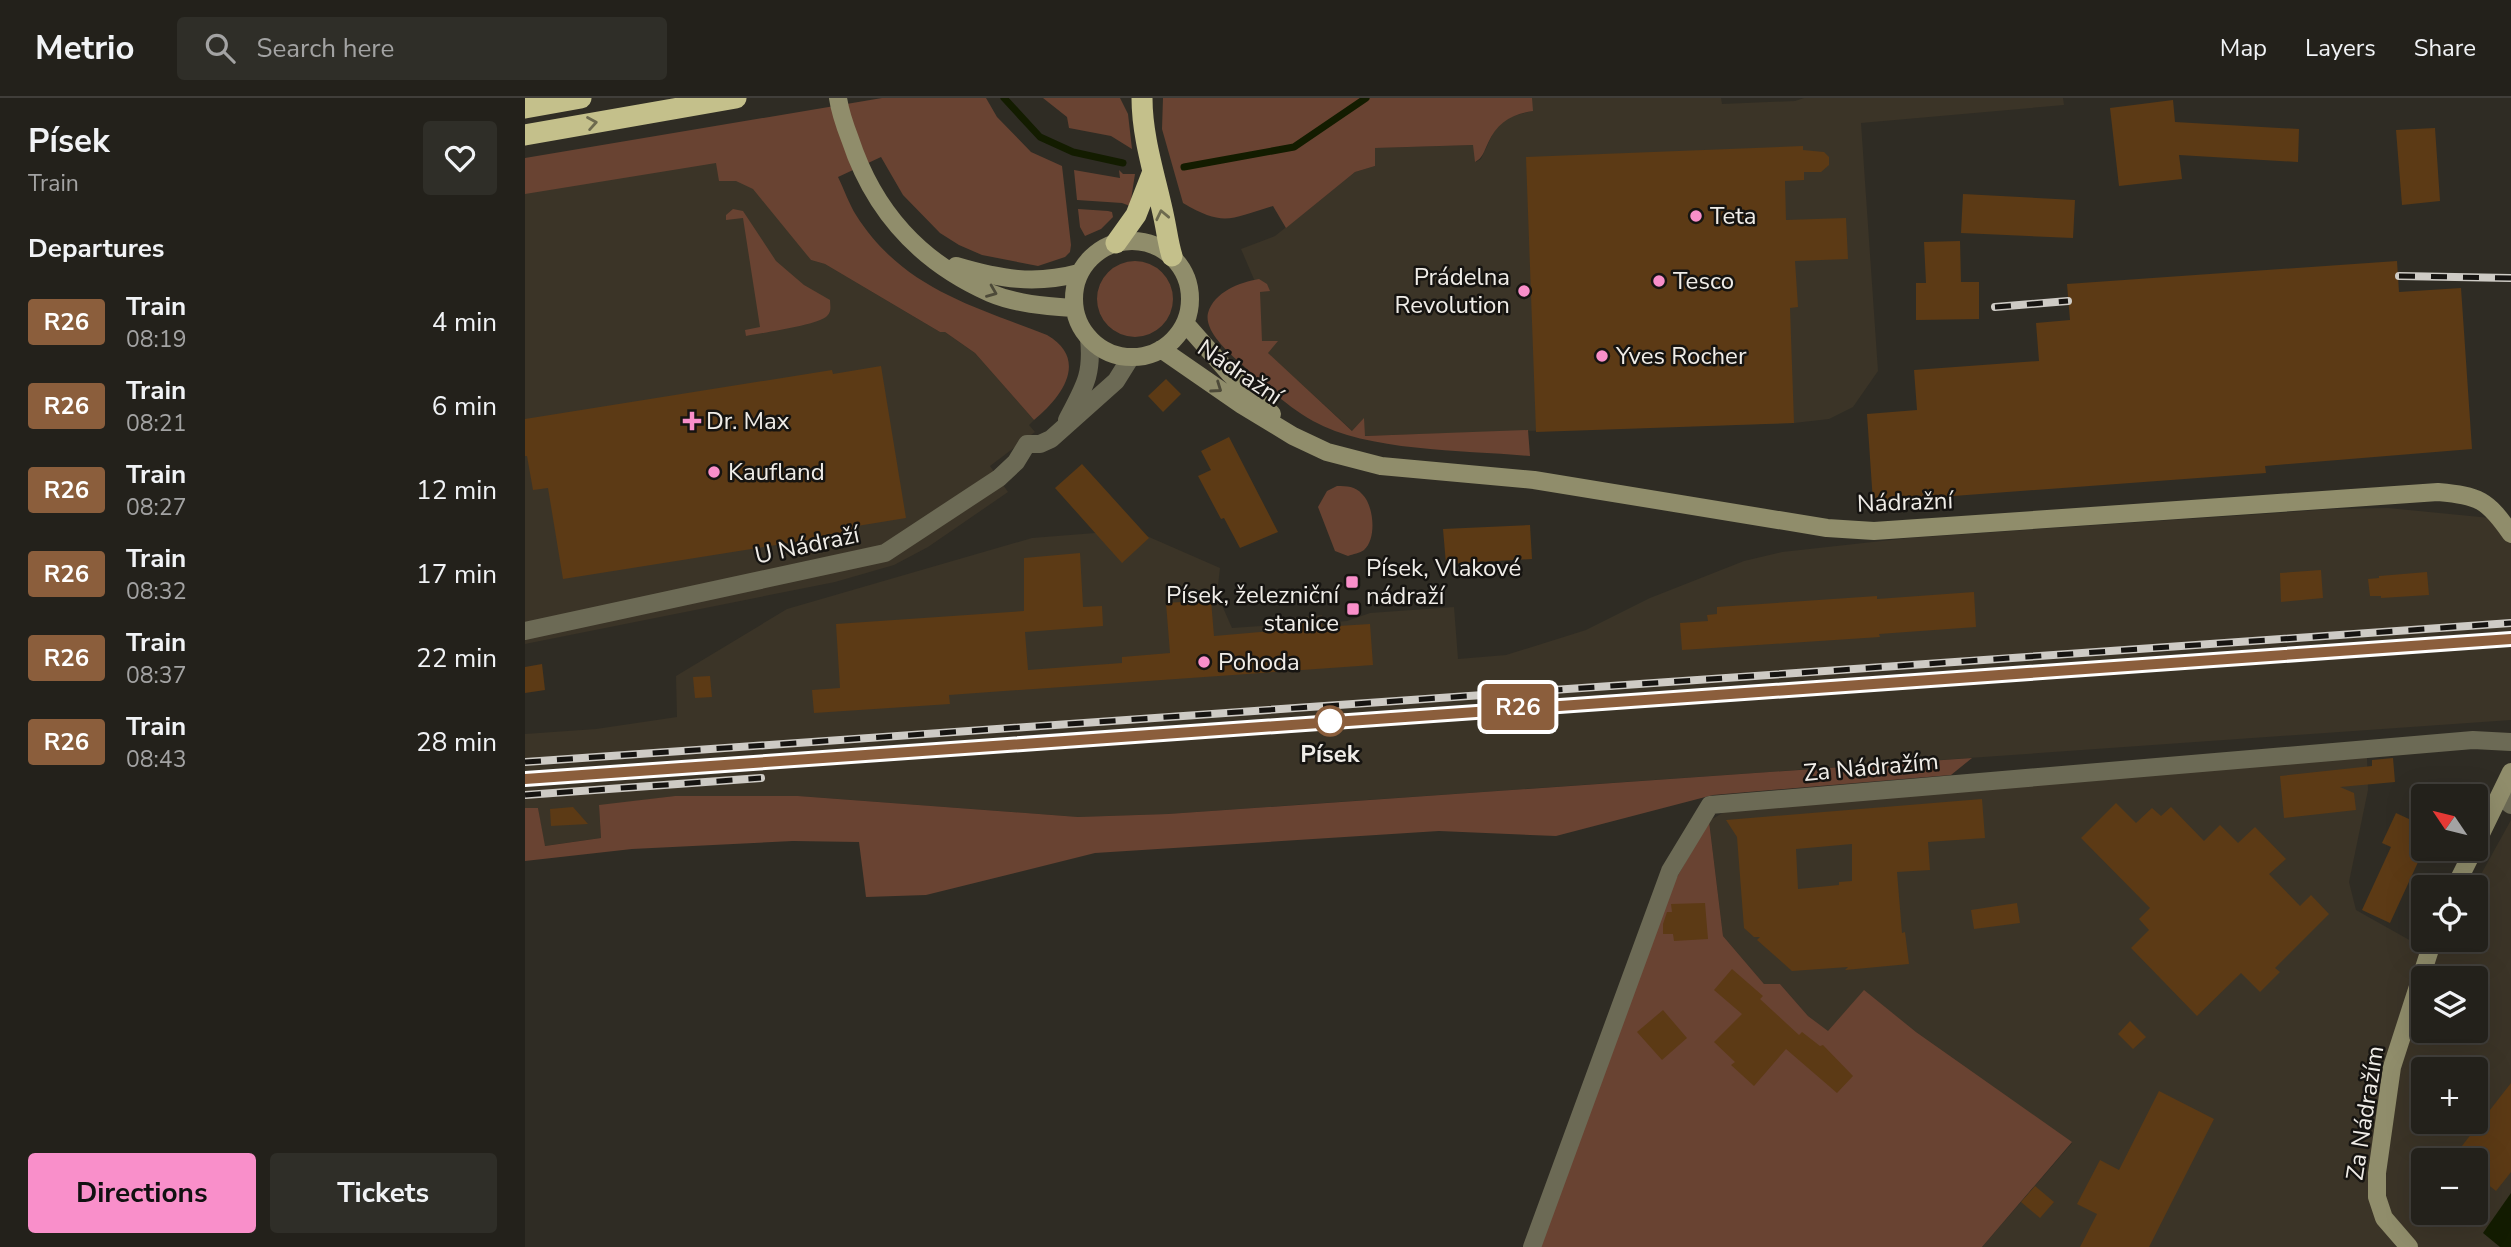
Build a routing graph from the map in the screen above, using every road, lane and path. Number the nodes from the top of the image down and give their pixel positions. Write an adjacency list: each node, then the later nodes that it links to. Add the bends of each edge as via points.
1 (581, 98): 5 (highway)
2 (736, 98): 6 (highway, one-way to 2)
3 (838, 98): 10 (main road, via 859,168 879,204 905,236)
4 (1141, 99): 7 (highway)
5 (525, 108)
6 (525, 135)
7 (1152, 174): 8 (highway, via 1136,215); 9 (highway, one-way to 7)
8 (1116, 243): 9 (main road, via 1147,242); 11 (main road, via 1101,249)
9 (1172, 256): 13 (main road, via 1188,283)
10 (933, 259): 11 (main road, via 1015,280 1054,280); 12 (main road, one-way to 12, via 991,293)
11 (1079, 273): 12 (main road)
12 (1074, 309): 14 (main road)
13 (1185, 323): 15 (main road); 18 (main road, Nádražní)
14 (1089, 338): 16 (main road, via 1108,351); 17 (street, via 1090,372)
15 (1161, 349): 16 (main road); 18 (main road, Nádražní, one-way to 18)
16 (1131, 357): 17 (street, U Nádraží, via 1117,381)
17 (1061, 430): 20 (street, U Nádraží, via 1040,444 1027,444 999,478 885,553)
18 (1293, 436): 19 (main road, Nádražní, via 1327,452 1381,466 1534,480 1827,528 1874,531 2438,492 2483,502 2494,509)
19 (2511, 534)
20 (525, 631)
21 (2511, 742): 26 (street, Za Nádražím, via 2473,740 1710,805 1670,871)
22 (2511, 772): 23 (main road)
23 (2506, 800): 24 (main road)
24 (2489, 825)
25 (2429, 952): 27 (main road, Za Nádražím, via 2392,1067 2377,1173 2377,1196 2384,1218)
26 (1532, 1247)
27 (2409, 1247)

